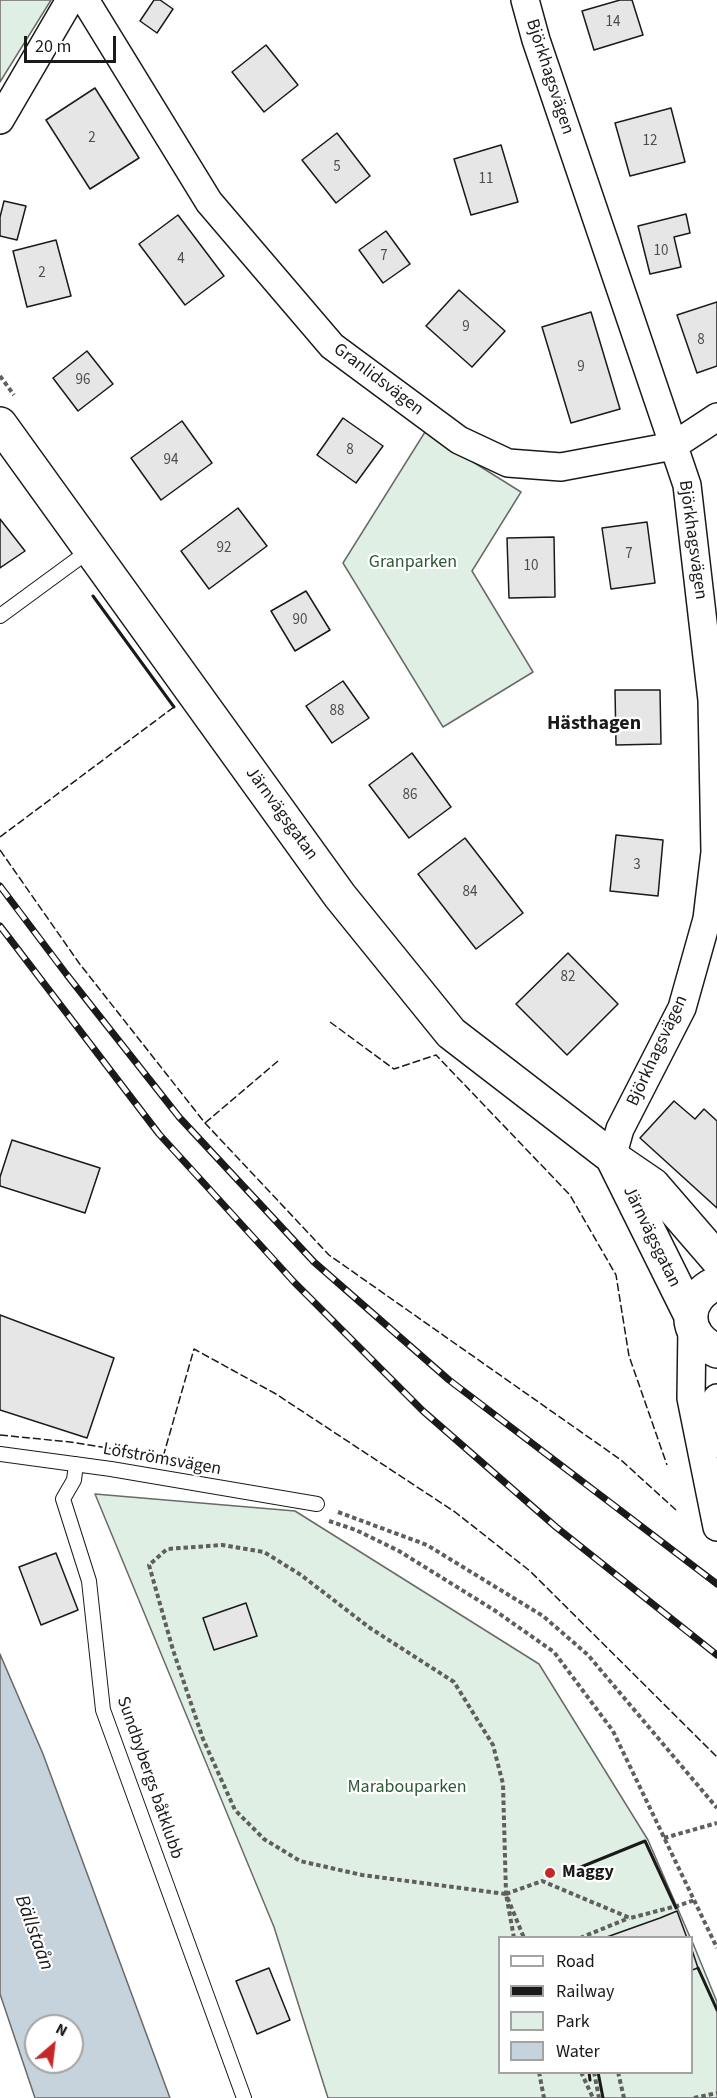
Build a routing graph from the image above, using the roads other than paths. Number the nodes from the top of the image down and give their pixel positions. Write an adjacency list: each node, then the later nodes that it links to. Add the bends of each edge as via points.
1 (70, 0): 4 (street)
2 (85, 0): 7 (street, Granlidsvägen, via 209,202 332,346 459,440 508,463 561,467)
3 (525, 0): 7 (street, Björkhagsvägen)
4 (0, 120)
5 (717, 417): 7 (street, Granlidsvägen)
6 (0, 424): 8 (street, Järnvägsgatan)
7 (673, 446): 10 (street, Björkhagsvägen, via 687,485 712,700)
8 (91, 549): 9 (lane); 11 (street, Järnvägsgatan, via 340,896 451,1033)
9 (0, 616)
10 (712, 917): 11 (street, Björkhagsvägen, via 682,1008 620,1129)
11 (612, 1157): 12 (street, Järnvägsgatan, via 653,1185); 14 (street, Järnvägsgatan)
12 (717, 1259)
13 (717, 1283): 14 (street, Järnvägsgatan, via 698,1296)
14 (691, 1322): 15 (street, Järnvägsgatan, via 697,1337); 18 (street, via 692,1398)
15 (717, 1351)
16 (717, 1398): 18 (street)
17 (0, 1454): 19 (lane, Löfströmsvägen)
18 (704, 1459): 21 (street)
19 (76, 1464): 20 (lane, Löfströmsvägen); 22 (lane, Sundbybergs båtklubb, via 74,1480 63,1499 89,1581 103,1710)
20 (317, 1504)
21 (717, 1527)
22 (244, 2098)

